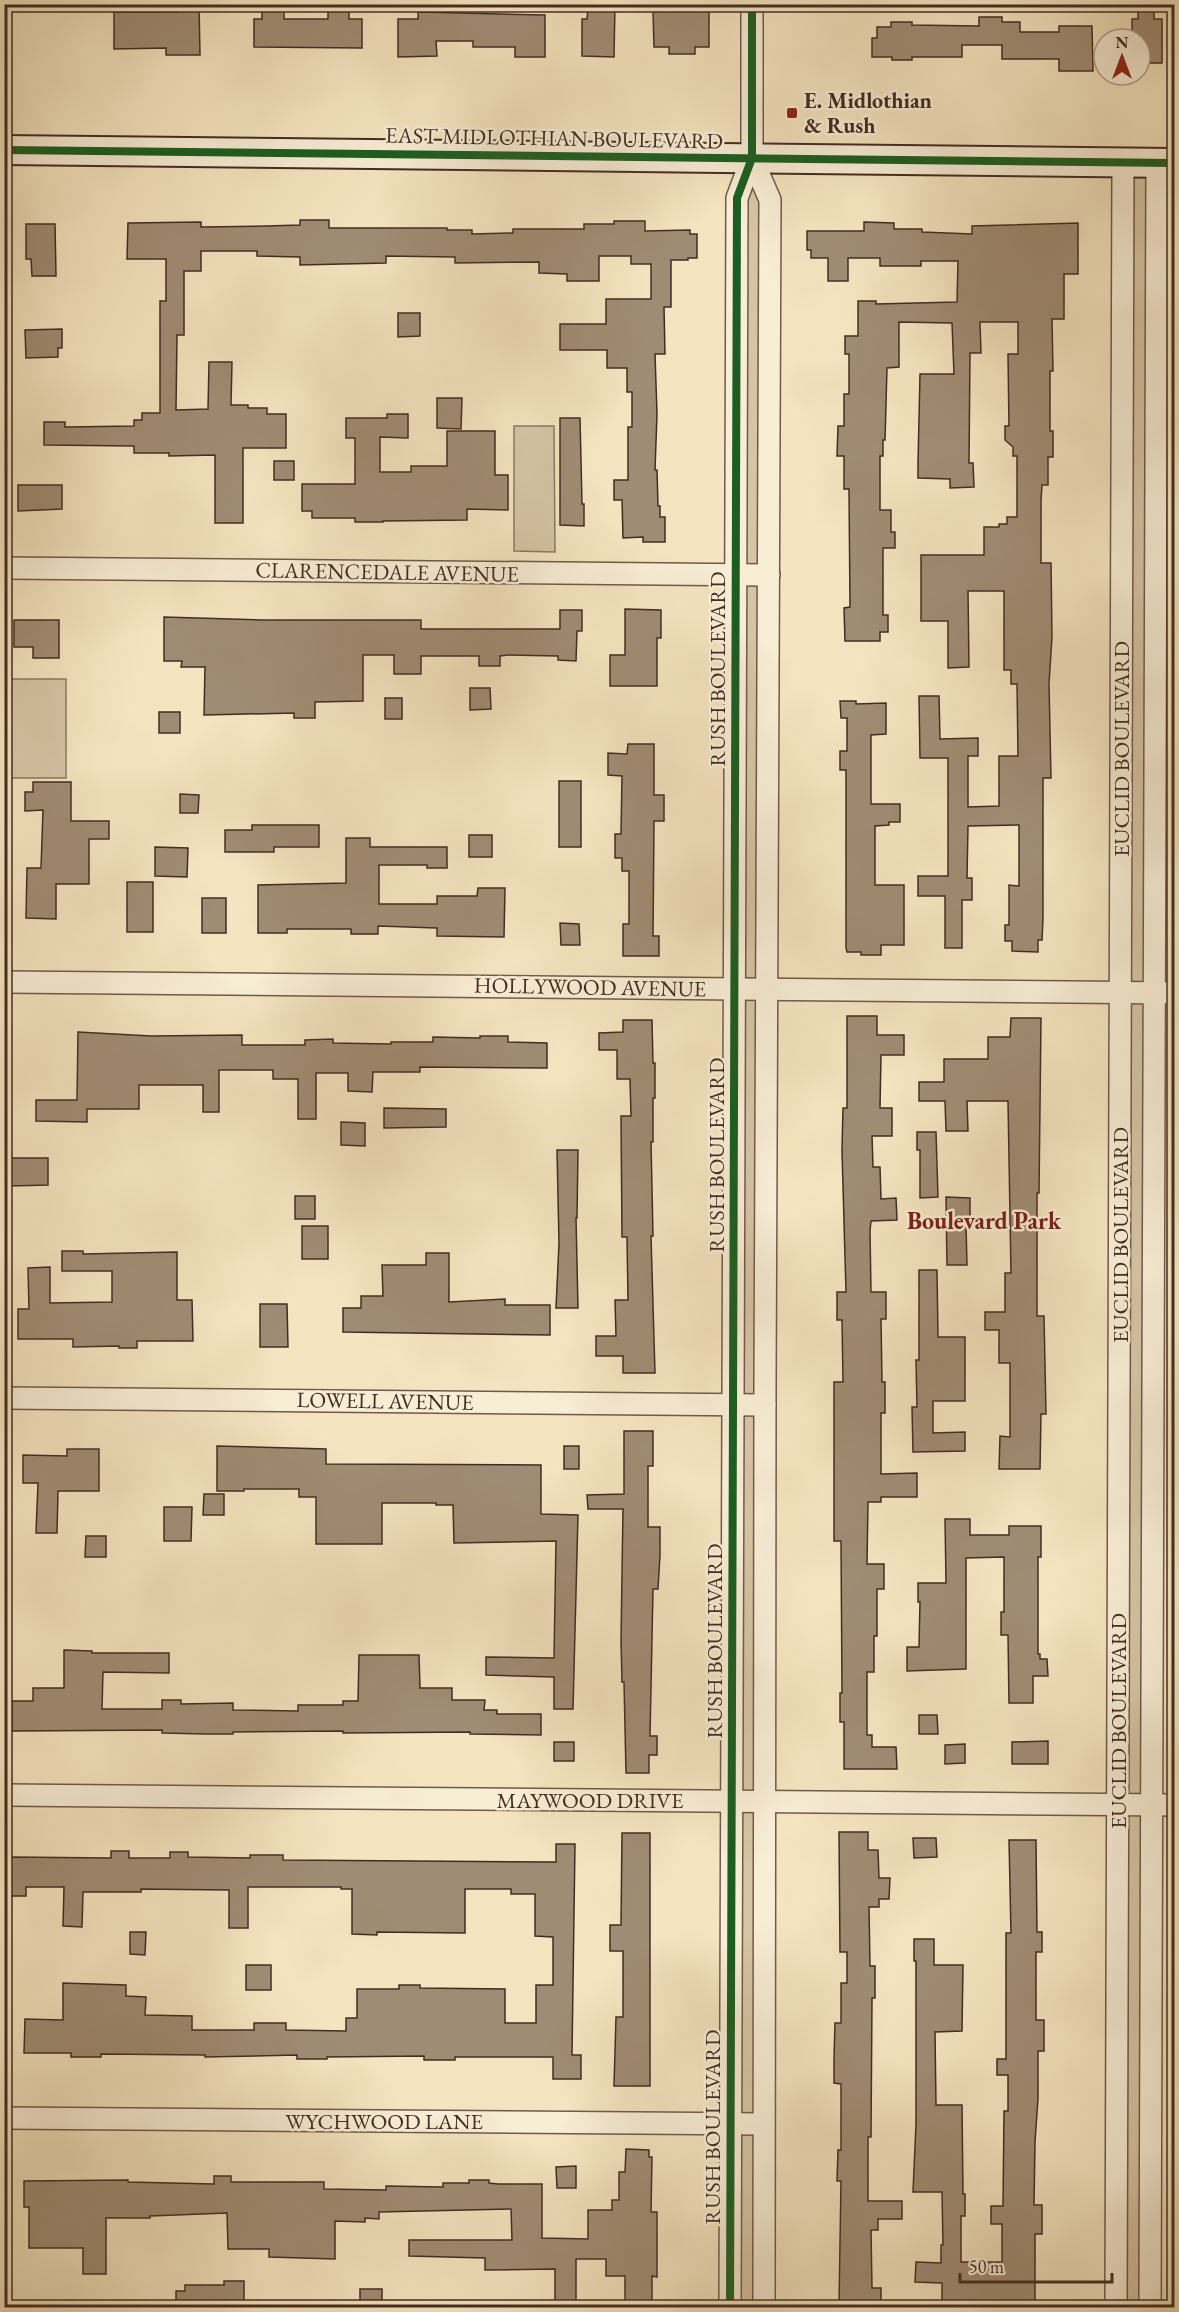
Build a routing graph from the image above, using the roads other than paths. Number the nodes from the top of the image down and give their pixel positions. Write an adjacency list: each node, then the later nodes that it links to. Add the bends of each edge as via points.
1 (752, 4): 3 (street, RUSH BOULEVARD)
2 (4, 150): 3 (main road, EAST MIDLOTHIAN BOULEVARD)
3 (752, 158): 4 (main road, EAST MIDLOTHIAN BOULEVARD); 7 (street, RUSH BOULEVARD, via 737,198); 8 (street, RUSH BOULEVARD, via 770,200)
4 (1123, 162): 5 (main road, EAST MIDLOTHIAN BOULEVARD); 9 (street, EUCLID BOULEVARD)
5 (1166, 163): 10 (street, EUCLID BOULEVARD)
6 (4, 568): 7 (street, CLARENCEDALE AVENUE)
7 (735, 575): 8 (street, CLARENCEDALE AVENUE); 12 (street, RUSH BOULEVARD)
8 (769, 575): 13 (street, RUSH BOULEVARD)
9 (1122, 580): 10 (street); 14 (street, EUCLID BOULEVARD)
10 (1156, 580): 15 (street, EUCLID BOULEVARD)
11 (4, 982): 12 (street, HOLLYWOOD AVENUE)
12 (735, 989): 13 (street, HOLLYWOOD AVENUE); 17 (street, RUSH BOULEVARD)
13 (767, 989): 14 (street, HOLLYWOOD AVENUE); 18 (street, RUSH BOULEVARD)
14 (1120, 992): 15 (street, HOLLYWOOD AVENUE); 19 (street, EUCLID BOULEVARD)
15 (1164, 993): 20 (street, EUCLID BOULEVARD)
16 (4, 1398): 17 (street, LOWELL AVENUE)
17 (732, 1404): 18 (street, LOWELL AVENUE); 22 (street, RUSH BOULEVARD)
18 (765, 1405): 23 (street, RUSH BOULEVARD)
19 (1119, 1407): 20 (street); 24 (street, EUCLID BOULEVARD)
20 (1153, 1408): 25 (street, EUCLID BOULEVARD)
21 (4, 1795): 22 (street, MAYWOOD DRIVE)
22 (731, 1802): 23 (street, MAYWOOD DRIVE); 28 (street, RUSH BOULEVARD)
23 (764, 1802): 24 (street, MAYWOOD DRIVE); 29 (street, RUSH BOULEVARD)
24 (1118, 1805): 25 (street, MAYWOOD DRIVE); 30 (street, EUCLID BOULEVARD)
25 (1152, 1805): 26 (street, MAYWOOD DRIVE); 31 (street, EUCLID BOULEVARD)
26 (1174, 1806)
27 (4, 2118): 28 (street, WYCHWOOD LANE)
28 (730, 2124): 29 (street, WYCHWOOD LANE); 32 (street, RUSH BOULEVARD)
29 (764, 2124): 33 (street, RUSH BOULEVARD)
30 (1117, 2127): 31 (street); 34 (street, EUCLID BOULEVARD)
31 (1151, 2128): 35 (street, EUCLID BOULEVARD)
32 (730, 2307)
33 (764, 2307)
34 (1116, 2307)
35 (1150, 2307)

